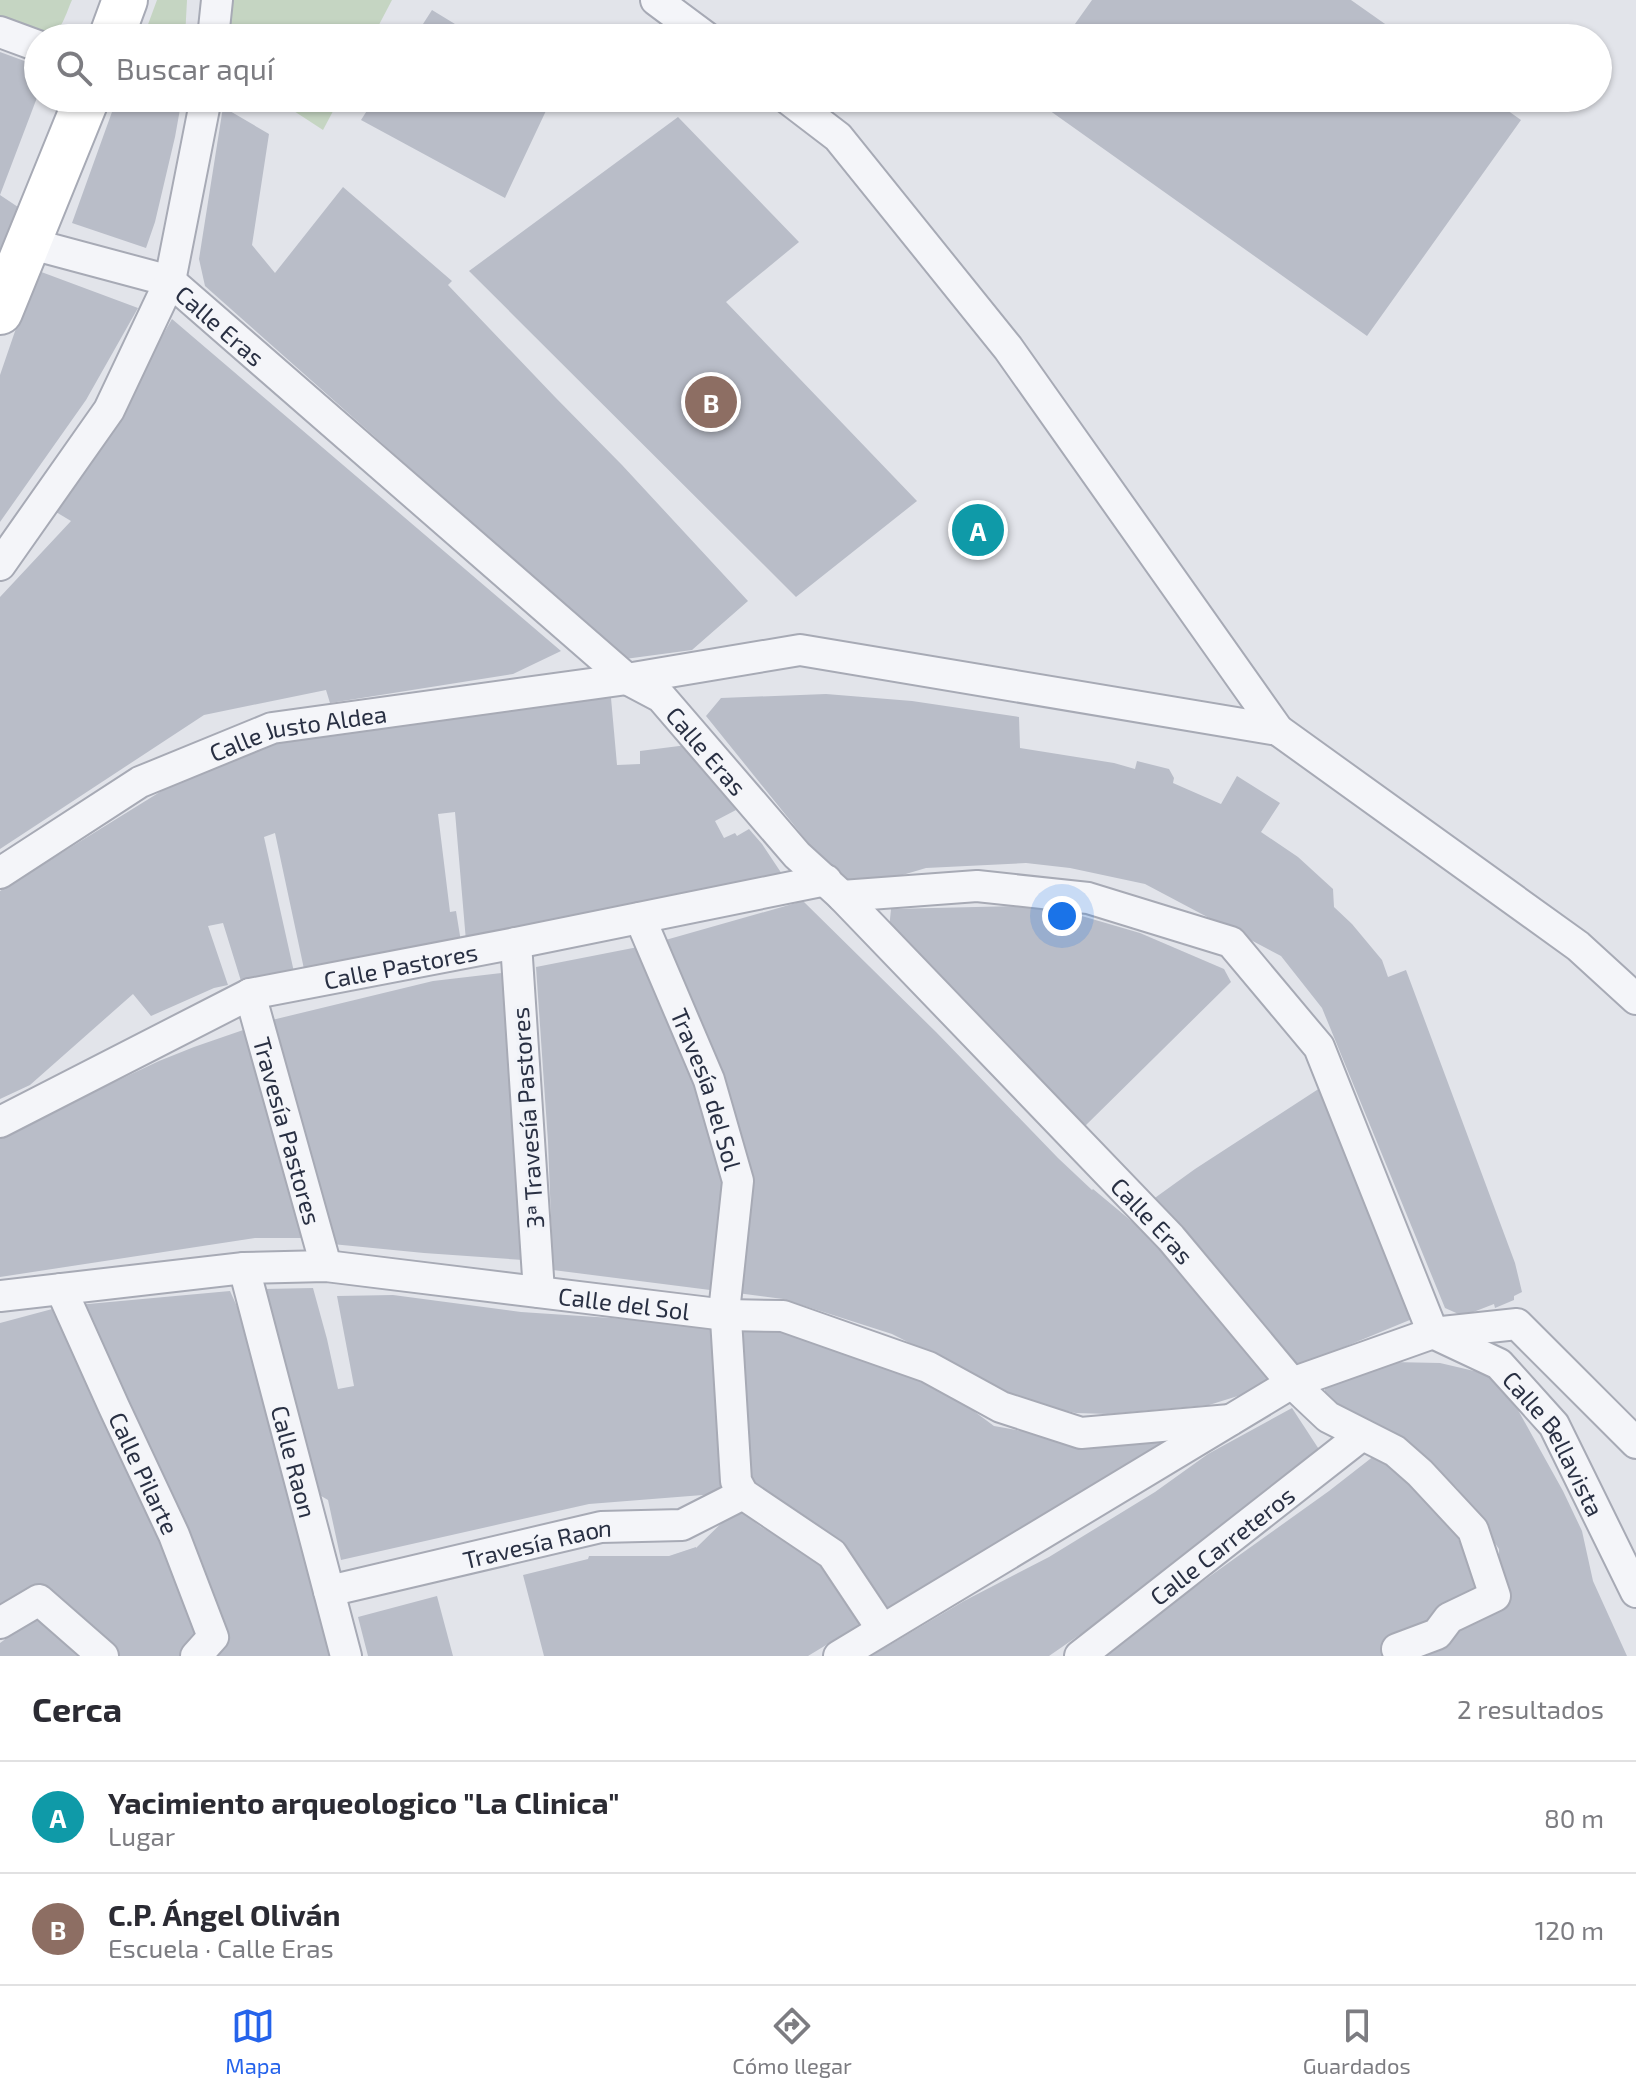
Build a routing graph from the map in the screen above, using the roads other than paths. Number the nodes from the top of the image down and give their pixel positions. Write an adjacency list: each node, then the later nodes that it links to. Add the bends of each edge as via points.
1 (125, 0): 4 (street)
2 (217, 0): 5 (street)
3 (656, 0): 6 (street)
4 (116, 24)
5 (214, 24)
6 (688, 24)
7 (0, 32): 8 (street)
8 (24, 41)
9 (81, 112): 12 (street)
10 (203, 112): 13 (street)
11 (805, 112): 17 (street, via 838,137 1008,348)
12 (28, 243): 13 (street, Calle Eras); 14 (street)
13 (170, 281): 15 (street, via 109,410); 16 (street, Calle Eras)
14 (0, 312)
15 (0, 565)
16 (627, 679): 17 (street, Calle Justo Aldea, via 800,650); 18 (street, Calle Justo Aldea, via 272,728 140,782); 19 (street, Calle Eras, via 661,697 797,855)
17 (1278, 730): 23 (street, via 1578,946)
18 (0, 873)
19 (834, 888): 20 (street, Calle Pastores); 31 (street, Calle Pastores, via 977,886 1088,898 1231,942 1319,1047); 32 (street, Calle Eras, via 1171,1238)
20 (640, 918): 21 (street, Calle Pastores); 30 (street, Travesía del Sol, via 709,1080 738,1181)
21 (516, 943): 22 (street, Calle Pastores); 28 (street, 3ª Travesía Pastores)
22 (250, 994): 24 (street, Calle Pastores); 25 (street, Travesía Pastores)
23 (1636, 999)
24 (0, 1122)
25 (326, 1266): 26 (street, Calle del Sol); 28 (street, Calle del Sol)
26 (244, 1268): 27 (street, Calle del Sol); 37 (street, Calle Raon)
27 (61, 1289): 29 (street, Calle del Sol); 42 (street, Calle Pilarte, via 174,1535 213,1637)
28 (539, 1292): 30 (street, Calle del Sol)
29 (0, 1296)
30 (726, 1315): 33 (street, Calle del Sol, via 783,1316 928,1367 1001,1407 1081,1433); 36 (street, Travesía del Sol, via 736,1481)
31 (1433, 1333): 32 (street); 35 (street, via 1517,1324); 38 (street, Calle Bellavista, via 1499,1364 1554,1425)
32 (1292, 1383): 33 (street); 34 (street, Calle Eras, via 1328,1417)
33 (1230, 1420): 40 (street)
34 (1362, 1435): 45 (street, Calle Carreteros); 46 (street, Calle Eras, via 1395,1451 1473,1530 1495,1596 1449,1618 1437,1634 1397,1649)
35 (1636, 1443)
36 (743, 1494): 37 (street, Travesía Raon, via 682,1525 601,1527); 40 (street, via 832,1554)
37 (329, 1591): 43 (street, Calle Raon)
38 (1636, 1592)
39 (0, 1623): 41 (street, via 39,1600)
40 (882, 1629): 44 (street)
41 (103, 1656)
42 (196, 1656)
43 (346, 1656)
44 (839, 1656)
45 (1080, 1656)
46 (1400, 1656)

